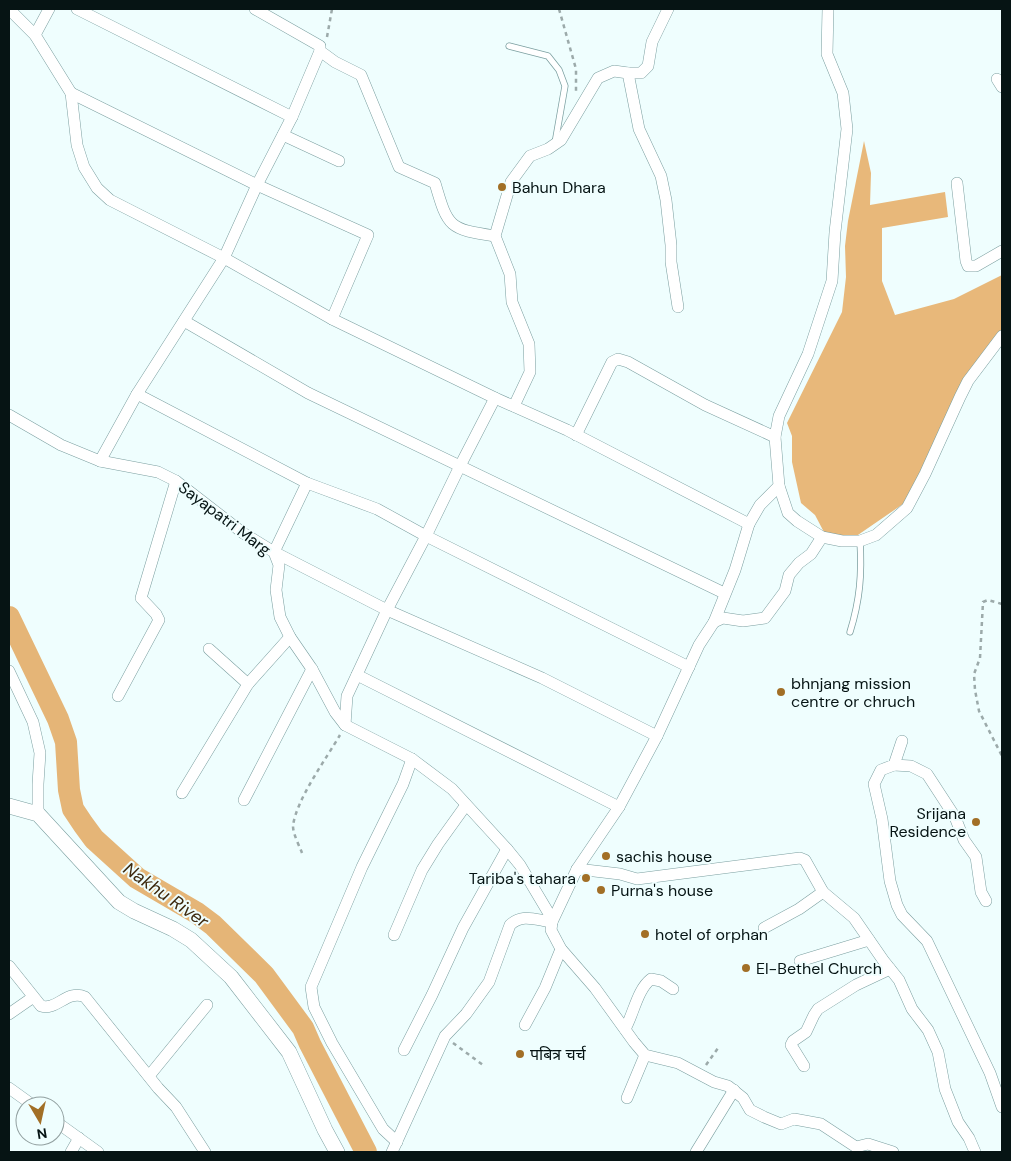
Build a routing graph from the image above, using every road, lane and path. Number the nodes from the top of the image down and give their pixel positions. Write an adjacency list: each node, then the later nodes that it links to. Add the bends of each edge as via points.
1 (9, 9): 9 (street)
2 (49, 9): 9 (street)
3 (77, 9): 15 (street)
4 (255, 9): 11 (street)
5 (332, 9): 11 (path, via 328,35)
6 (559, 9): 14 (path, via 576,69)
7 (668, 9): 12 (street, via 652,42 648,66 641,73)
8 (828, 9): 33 (street, via 826,54 843,93 847,129 832,281 808,354 779,416)
9 (35, 35): 13 (street)
10 (509, 46): 17 (lane, via 548,56 559,70 565,86)
11 (320, 48): 15 (street); 21 (street, via 335,62 361,75 399,168 436,183 444,213 452,225 469,232)
12 (628, 74): 14 (street, via 614,71 598,78); 24 (street, via 639,129 661,176)
13 (71, 92): 20 (street); 23 (street, via 77,145 96,188 110,200)
14 (577, 115): 17 (street, via 561,140)
15 (292, 117): 16 (street)
16 (283, 135): 18 (street); 20 (street)
17 (554, 145): 21 (street, via 530,156 511,182)
18 (339, 161)
19 (957, 183): 22 (street, via 968,266 976,266)
20 (258, 186): 23 (street); 25 (street, via 368,235)
21 (496, 236): 30 (street, via 510,274 512,302 529,344 530,372)
22 (1002, 251)
23 (224, 258): 25 (street); 26 (street)
24 (678, 308)
25 (332, 319): 29 (street)
26 (184, 321): 28 (street); 35 (street, via 308,393)
27 (1002, 336): 42 (street, via 968,381 907,508 876,536)
28 (137, 394): 34 (street); 37 (street)
29 (495, 398): 30 (street); 35 (street)
30 (514, 406): 32 (street)
31 (9, 415): 34 (street, Sayapatri Marg, via 61,445)
32 (576, 435): 33 (street, via 612,362 618,359); 39 (street)
33 (775, 437): 38 (street)
34 (100, 461): 36 (street, Sayapatri Marg, via 158,472)
35 (460, 466): 40 (street); 44 (street)
36 (176, 481): 43 (street, Sayapatri Marg, via 243,533); 56 (street, via 141,598 159,620)
37 (307, 483): 40 (street, via 376,510); 43 (street)
38 (779, 486): 39 (street, via 760,506); 41 (street, via 788,513)
39 (749, 524): 44 (street)
40 (426, 536): 46 (street); 51 (street)
41 (822, 537): 42 (street); 47 (street, via 811,554 789,575 784,591 765,618 723,618)
42 (860, 541): 48 (lane, via 862,568 858,607)
43 (274, 552): 46 (street); 49 (street, Sayapatri Marg, via 279,565 276,590 280,617)
44 (724, 594): 47 (street)
45 (1002, 604): 60 (path, via 988,600 983,602 980,658 974,674 979,711)
46 (387, 610): 54 (street); 58 (street, via 542,678)
47 (714, 622): 51 (street)
48 (850, 632)
49 (290, 638): 52 (street, Sayapatri Marg); 55 (street)
50 (209, 649): 55 (street)
51 (689, 667): 58 (street)
52 (312, 669): 57 (street, Sayapatri Marg); 64 (street)
53 (9, 671): 68 (street, via 33,722 40,753)
54 (357, 675): 57 (street, via 347,696); 67 (street)
55 (248, 684): 63 (street)
56 (118, 696)
57 (345, 725): 61 (street, Sayapatri Marg); 70 (path, via 299,809 293,828)
58 (657, 736): 67 (street)
59 (902, 741): 62 (street)
60 (1002, 756)
61 (412, 759): 65 (street, Sayapatri Marg, via 452,789); 103 (street, via 311,987 314,1007 332,1043)
62 (894, 765): 73 (street, via 911,766 926,774 955,817 964,840 976,857 981,892); 100 (street, via 881,770 874,784 893,895 902,915 927,941 990,1073)
63 (182, 793)
64 (244, 800)
65 (466, 805): 69 (street, Sayapatri Marg); 76 (street, via 422,870)
66 (9, 806): 68 (street)
67 (618, 807): 71 (street)
68 (38, 814): 108 (street, via 120,902 191,940 231,977 289,1052)
69 (507, 850): 74 (street, Sayapatri Marg, via 548,912); 90 (street, via 463,928)
70 (302, 852)
71 (577, 870): 72 (street, via 637,879 800,858 805,860); 74 (street)
72 (823, 892): 75 (street); 77 (street, via 854,918)
73 (986, 901)
74 (551, 926): 78 (street, Sayapatri Marg); 88 (street, via 523,917 510,925 489,982)
75 (764, 928)
76 (394, 935)
77 (869, 940): 79 (street); 81 (street)
78 (562, 949): 86 (street); 87 (street, Sayapatri Marg)
79 (800, 961)
80 (9, 966): 83 (street)
81 (890, 969): 93 (street, via 818,1008 806,1032 791,1045); 111 (street, via 899,980 912,1010 928,1030 938,1052 945,1089)
82 (672, 989): 87 (street, via 651,979 643,986)
83 (32, 998): 85 (street); 95 (street, via 46,1008 72,995 85,997)
84 (207, 1005): 95 (street)
85 (9, 1014)
86 (524, 1024)
87 (625, 1029): 91 (street, Sayapatri Marg)
88 (445, 1036): 92 (path); 103 (street)
89 (717, 1046): 94 (path)
90 (404, 1050)
91 (646, 1055): 94 (street, via 678,1063); 99 (street)
92 (483, 1066)
93 (804, 1066)
94 (699, 1074): 97 (street)
95 (149, 1076): 107 (street, via 176,1107)
96 (9, 1088): 98 (street)
97 (734, 1090): 104 (street, via 750,1110 764,1117 782,1124 794,1119 821,1124); 109 (street)
98 (20, 1096)
99 (627, 1098)
100 (1002, 1107)
101 (65, 1128): 102 (street)
102 (79, 1138): 105 (street); 106 (street)
103 (394, 1147)
104 (855, 1150): 110 (street, via 868,1144)
105 (71, 1152)
106 (98, 1152)
107 (205, 1152)
108 (337, 1152)
109 (696, 1152)
110 (893, 1152)
111 (975, 1152)

